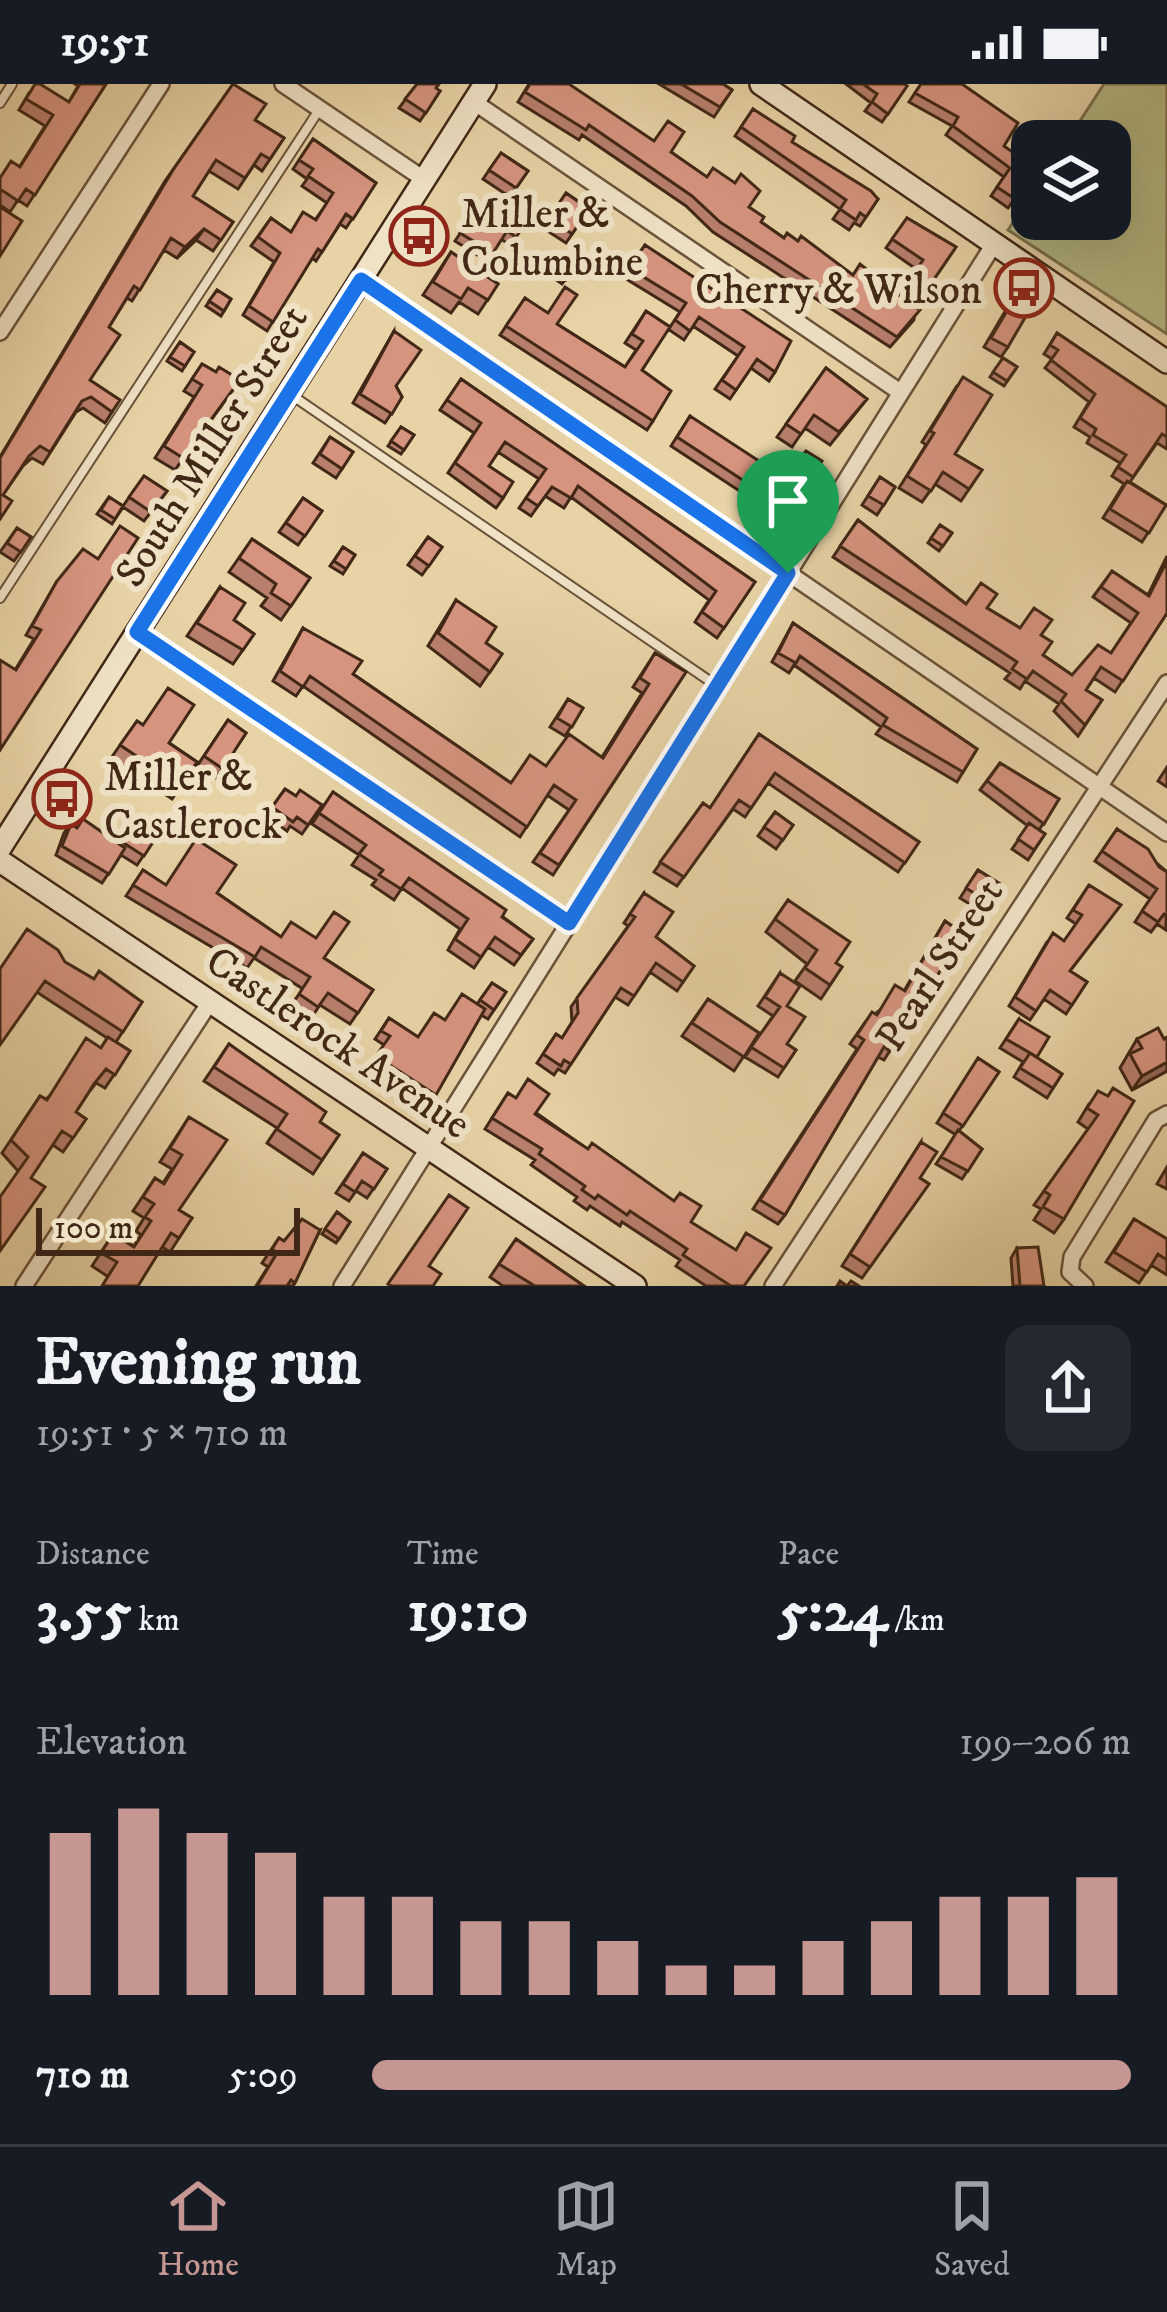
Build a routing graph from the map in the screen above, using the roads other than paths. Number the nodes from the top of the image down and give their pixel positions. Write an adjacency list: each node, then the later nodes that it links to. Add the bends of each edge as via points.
1 (12, 84): 6 (lane)
2 (161, 84): 11 (street)
3 (283, 84): 7 (street)
4 (761, 84): 9 (main road)
5 (480, 93): 8 (main road, South Miller Street); 13 (street)
6 (0, 103)
7 (320, 109): 8 (street); 16 (lane)
8 (425, 179): 10 (main road, South Miller Street)
9 (994, 244): 12 (main road); 13 (street)
10 (361, 280): 14 (main road, South Miller Street); 15 (street)
11 (0, 332)
12 (1167, 362)
13 (900, 392): 15 (street)
14 (289, 394): 17 (main road, South Miller Street); 19 (lane)
15 (788, 573): 19 (street); 20 (street)
16 (0, 598)
17 (137, 632): 22 (main road, South Miller Street); 24 (street)
18 (1167, 682): 20 (street, Pearl Street)
19 (717, 686): 24 (street)
20 (1097, 784): 21 (street); 31 (street, Pearl Street)
21 (1167, 832)
22 (0, 848)
23 (0, 861): 25 (main road, Castlerock Avenue)
24 (569, 923): 27 (street)
25 (210, 1002): 27 (main road, Castlerock Avenue); 28 (street)
26 (1167, 1114): 32 (street, via 1072,1257 1070,1272)
27 (428, 1148): 29 (street); 30 (main road, Castlerock Avenue)
28 (24, 1286)
29 (342, 1286)
30 (635, 1286)
31 (772, 1286)
32 (1085, 1286)

